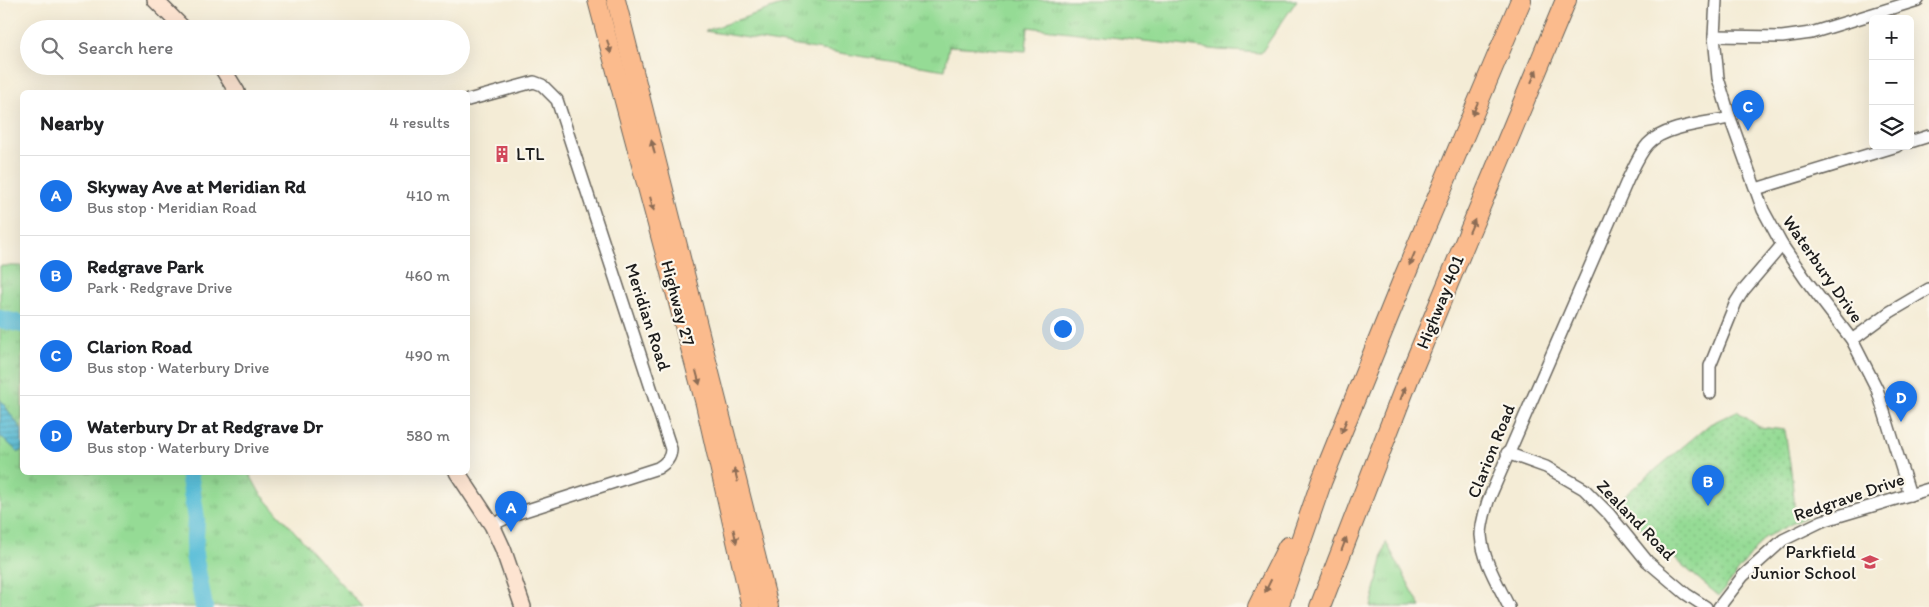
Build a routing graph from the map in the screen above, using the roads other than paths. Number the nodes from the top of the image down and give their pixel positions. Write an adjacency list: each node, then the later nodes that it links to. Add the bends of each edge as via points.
1 (155, 0): 8 (street)
2 (597, 0): 29 (main road, Highway 27, one-way to 29, via 705,404)
3 (616, 0): 30 (main road, Highway 27, one-way to 3)
4 (1521, 0): 24 (highway, one-way to 24)
5 (1566, 0): 33 (highway, Highway 401, one-way to 5, via 1409,377)
6 (1716, 0): 9 (street, Waterbury Drive)
7 (1918, 0): 9 (street, via 1811,33 1782,37)
8 (175, 20)
9 (1714, 36): 13 (street, Waterbury Drive, via 1718,78)
10 (227, 75): 11 (street)
11 (237, 90)
12 (470, 99): 27 (street, Meridian Road, via 534,82 542,85 557,100 671,449 671,455 658,468 515,514)
13 (1730, 118): 17 (street, Waterbury Drive); 22 (street, Clarion Road, via 1671,130 1649,143 1640,156)
14 (1929, 136): 15 (street)
15 (1914, 141)
16 (1884, 150): 17 (street)
17 (1756, 189): 18 (street, Waterbury Drive)
18 (1782, 245): 20 (street, Waterbury Drive); 21 (street, via 1736,302 1710,366)
19 (1929, 289): 20 (street)
20 (1852, 340): 26 (street, Waterbury Drive, via 1878,389)
21 (1710, 393)
22 (1508, 453): 34 (street, Clarion Road, via 1488,500 1482,535 1488,564); 35 (street, Zealand Road, via 1546,467 1584,489 1647,561)
23 (458, 475): 27 (street)
24 (1322, 480): 31 (highway, one-way to 31); 32 (highway)
25 (1929, 489): 26 (street, Redgrave Drive)
26 (1910, 495): 36 (street, Redgrave Drive, via 1822,521 1783,540 1743,576)
27 (492, 525): 28 (street)
28 (523, 607)
29 (752, 607)
30 (768, 607)
31 (1258, 607)
32 (1278, 607)
33 (1320, 607)
34 (1509, 607)
35 (1706, 607)
36 (1719, 607)

